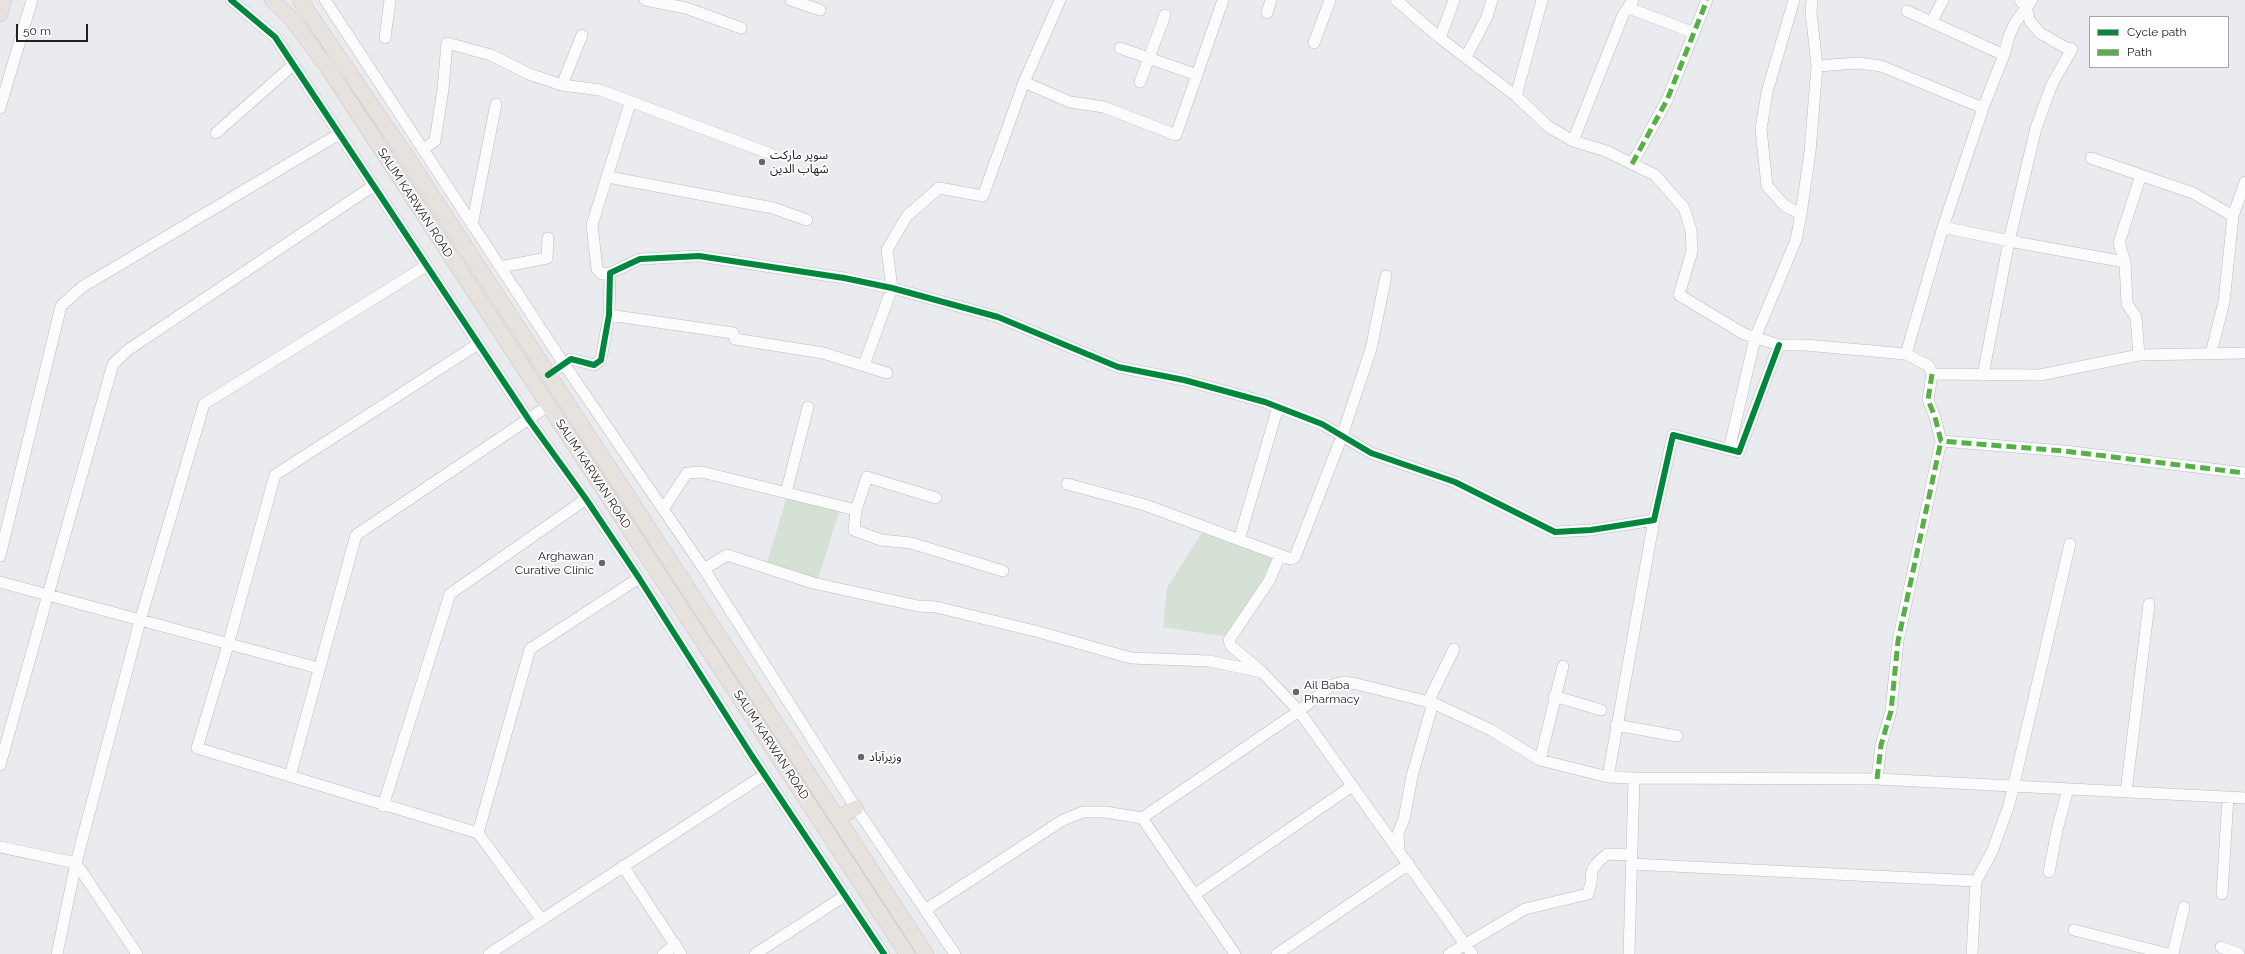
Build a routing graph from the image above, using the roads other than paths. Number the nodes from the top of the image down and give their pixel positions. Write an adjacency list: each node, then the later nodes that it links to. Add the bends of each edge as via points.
1 (4, 0): 27 (main road)
2 (32, 0): 49 (street)
3 (231, 0): 40 (street, via 275,37)
4 (272, 0): 89 (main road, SALIM KARWAN ROAD, via 290,16 328,68)
5 (300, 0): 88 (main road, SALIM KARWAN ROAD, via 409,160)
6 (325, 0): 54 (street)
7 (390, 0): 33 (street)
8 (645, 0): 30 (street, via 686,8)
9 (791, 0): 24 (street)
10 (1060, 0): 43 (street)
11 (1223, 0): 42 (street)
12 (1271, 0): 26 (street)
13 (1330, 0): 35 (street)
14 (1396, 0): 34 (street)
15 (1454, 0): 34 (street)
16 (1492, 0): 39 (street, via 1487,17)
17 (1542, 0): 46 (street)
18 (1707, 0): 31 (street)
19 (1794, 0): 62 (street, via 1767,92 1761,129 1767,186 1785,206)
20 (1812, 0): 41 (street)
21 (1943, 0): 29 (street)
22 (2026, 3): 37 (street, via 2009,36); 68 (street, via 2030,21 2040,33 2066,48 2072,48 2052,84 2036,128)
23 (1631, 4): 31 (street); 53 (street, via 1623,15)
24 (820, 10)
25 (1907, 11): 29 (street)
26 (1267, 13)
27 (0, 14)
28 (1165, 14): 38 (street)
29 (1932, 21): 37 (street)
30 (741, 28)
31 (1694, 33): 57 (street, via 1667,100)
32 (582, 35): 45 (street)
33 (385, 38)
34 (1440, 38): 39 (street)
35 (1314, 43)
36 (1120, 48): 38 (street)
37 (2004, 56): 50 (street)
38 (1149, 58): 42 (street); 44 (street)
39 (1466, 58): 46 (street)
40 (293, 65): 51 (street); 52 (street)
41 (1817, 66): 50 (street, via 1858,63 1881,66); 62 (street, via 1810,152)
42 (1198, 76): 43 (street, via 1177,133 1174,135 1104,107 1070,102)
43 (1024, 82): 74 (street, via 983,196 939,188 921,205 914,208 887,250)
44 (1140, 82)
45 (562, 85): 47 (street, via 600,90); 54 (street, via 529,74 491,55 447,43 435,141)
46 (1516, 96): 53 (street, via 1549,127)
47 (630, 103): 55 (street); 59 (street)
48 (496, 104): 65 (street)
49 (0, 108)
50 (1982, 108): 66 (street)
51 (216, 133)
52 (339, 134): 61 (street); 107 (street, via 82,287 61,306)
53 (1573, 141): 57 (street, via 1606,151)
54 (423, 149): 65 (street)
55 (771, 154)
56 (2091, 158): 58 (street)
57 (1632, 164): 76 (street, via 1656,175 1684,208 1691,230 1692,250 1679,295)
58 (2141, 175): 63 (street, via 2193,193); 69 (street, via 2119,243)
59 (608, 177): 64 (street, via 773,208); 72 (street, via 592,225 597,269 602,274)
60 (2245, 182): 63 (street)
61 (374, 186): 70 (street); 112 (street, via 128,350 113,364)
62 (1801, 214): 76 (street, via 1796,240)
63 (2233, 216): 79 (street, via 2224,302)
64 (806, 220)
65 (472, 225): 71 (street)
66 (1943, 226): 68 (street); 81 (street)
67 (548, 238): 71 (street, via 547,258)
68 (2010, 241): 69 (street); 87 (street)
69 (2125, 262): 82 (street, via 2127,304 2136,317)
70 (426, 266): 77 (street); 114 (street, via 204,404)
71 (500, 267): 83 (street)
72 (610, 273): 74 (street, via 640,259 699,256 844,278); 75 (street)
73 (1386, 276): 93 (street, via 1372,349)
74 (892, 288): 84 (street); 91 (street, via 998,317 1118,367 1184,380)
75 (609, 315): 83 (street, via 601,360 594,365 571,359); 84 (street, via 733,333 735,339 823,353)
76 (1755, 338): 78 (street); 95 (street)
77 (478, 344): 92 (street); 115 (street, via 275,475)
78 (1779, 345): 81 (street); 95 (street, via 1740,450)
79 (2211, 353): 80 (street); 82 (street)
80 (2245, 353)
81 (1906, 354): 86 (street, via 1929,366)
82 (2139, 355): 87 (street, via 2040,375)
83 (564, 364): 88 (street); 101 (street)
84 (864, 365): 85 (street)
85 (887, 373)
86 (1932, 374): 87 (street); 94 (street, via 1928,400)
87 (1983, 374)
88 (548, 375): 124 (main road, SALIM KARWAN ROAD)
89 (548, 406): 92 (street); 126 (main road, SALIM KARWAN ROAD)
90 (808, 407): 98 (street)
91 (1278, 407): 93 (street, via 1322,424); 104 (street)
92 (529, 420): 100 (street); 118 (street, via 356,535)
93 (1342, 436): 103 (street, via 1371,453 1455,482 1555,532 1591,530); 106 (street, via 1295,557 1292,559)
94 (1941, 441): 96 (street, via 2064,451); 134 (street, via 1898,640 1891,710 1881,745)
95 (1729, 450): 103 (street, via 1673,435)
96 (2245, 473)
97 (1067, 484): 104 (street, via 1145,505)
98 (786, 492): 101 (street, via 702,472 687,473); 102 (street)
99 (936, 498): 102 (street, via 867,477)
100 (586, 499): 110 (street); 141 (street, via 450,594)
101 (663, 509): 108 (street)
102 (856, 510): 109 (street, via 854,530 881,540 911,544)
103 (1654, 520): 125 (street)
104 (1239, 540): 106 (street)
105 (2070, 544): 136 (street)
106 (1280, 555): 119 (street, via 1270,581 1229,640 1231,646)
107 (0, 556)
108 (704, 569): 119 (street, via 727,555 813,583 918,606 936,607 1131,658 1209,661); 142 (street)
109 (1002, 571)
110 (639, 578): 130 (street); 145 (street, via 530,649)
111 (0, 582): 112 (street)
112 (48, 595): 114 (street); 129 (street)
113 (2149, 604): 138 (street)
114 (140, 621): 115 (street); 149 (street)
115 (228, 645): 118 (street); 131 (street, via 196,748)
116 (1454, 649): 121 (street)
117 (1563, 666): 120 (street)
118 (318, 668): 131 (street)
119 (1262, 672): 123 (street)
120 (1554, 696): 122 (street); 128 (street)
121 (1430, 703): 123 (street, via 1344,682 1332,685); 128 (street, via 1491,730); 147 (street, via 1404,819 1398,834)
122 (1601, 710)
123 (1299, 711): 135 (street); 144 (street)
124 (774, 720): 126 (main road); 143 (main road, SALIM KARWAN ROAD)
125 (1616, 725): 127 (street); 132 (street)
126 (759, 726): 170 (main road, SALIM KARWAN ROAD)
127 (1677, 736)
128 (1540, 760): 132 (street)
129 (0, 765)
130 (764, 775): 151 (street); 155 (street)
131 (290, 776): 141 (street)
132 (1608, 777): 133 (street)
133 (1634, 778): 134 (street); 148 (street)
134 (1877, 779): 136 (street)
135 (1352, 786): 147 (street); 156 (street)
136 (2013, 786): 137 (street); 153 (street, via 2001,829)
137 (2068, 789): 138 (street); 152 (street)
138 (2126, 792): 139 (street)
139 (2228, 798): 140 (street); 154 (street)
140 (2245, 798)
141 (383, 806): 145 (street)
142 (856, 808): 143 (main road); 158 (street)
143 (839, 818): 171 (main road, SALIM KARWAN ROAD)
144 (1142, 818): 156 (street); 158 (street, via 1105,812 1083,812 1063,820)
145 (478, 833): 159 (street)
146 (0, 847): 149 (street)
147 (1399, 849): 150 (street)
148 (1631, 860): 153 (street); 161 (street, via 1607,854 1592,870 1588,894 1525,909); 177 (street)
149 (76, 862): 164 (street); 165 (street)
150 (1409, 864): 161 (street); 174 (street)
151 (623, 866): 159 (street); 163 (street)
152 (2049, 872)
153 (1976, 881): 178 (street)
154 (2222, 894)
155 (846, 895): 168 (street); 169 (street)
156 (1194, 895): 173 (street)
157 (2184, 907): 180 (street)
158 (925, 910): 172 (street)
159 (541, 919): 166 (street)
160 (2074, 930): 179 (street)
161 (1466, 944): 175 (street); 176 (street)
162 (2221, 947): 181 (street)
163 (678, 950): 167 (street)
164 (57, 954)
165 (137, 954)
166 (489, 954)
167 (663, 954)
168 (755, 954)
169 (884, 954)
170 (907, 954)
171 (926, 954)
172 (955, 954)
173 (1235, 954)
174 (1277, 954)
175 (1449, 954)
176 (1472, 954)
177 (1629, 954)
178 (1972, 954)
179 (2168, 954)
180 (2173, 954)
181 (2239, 954)

